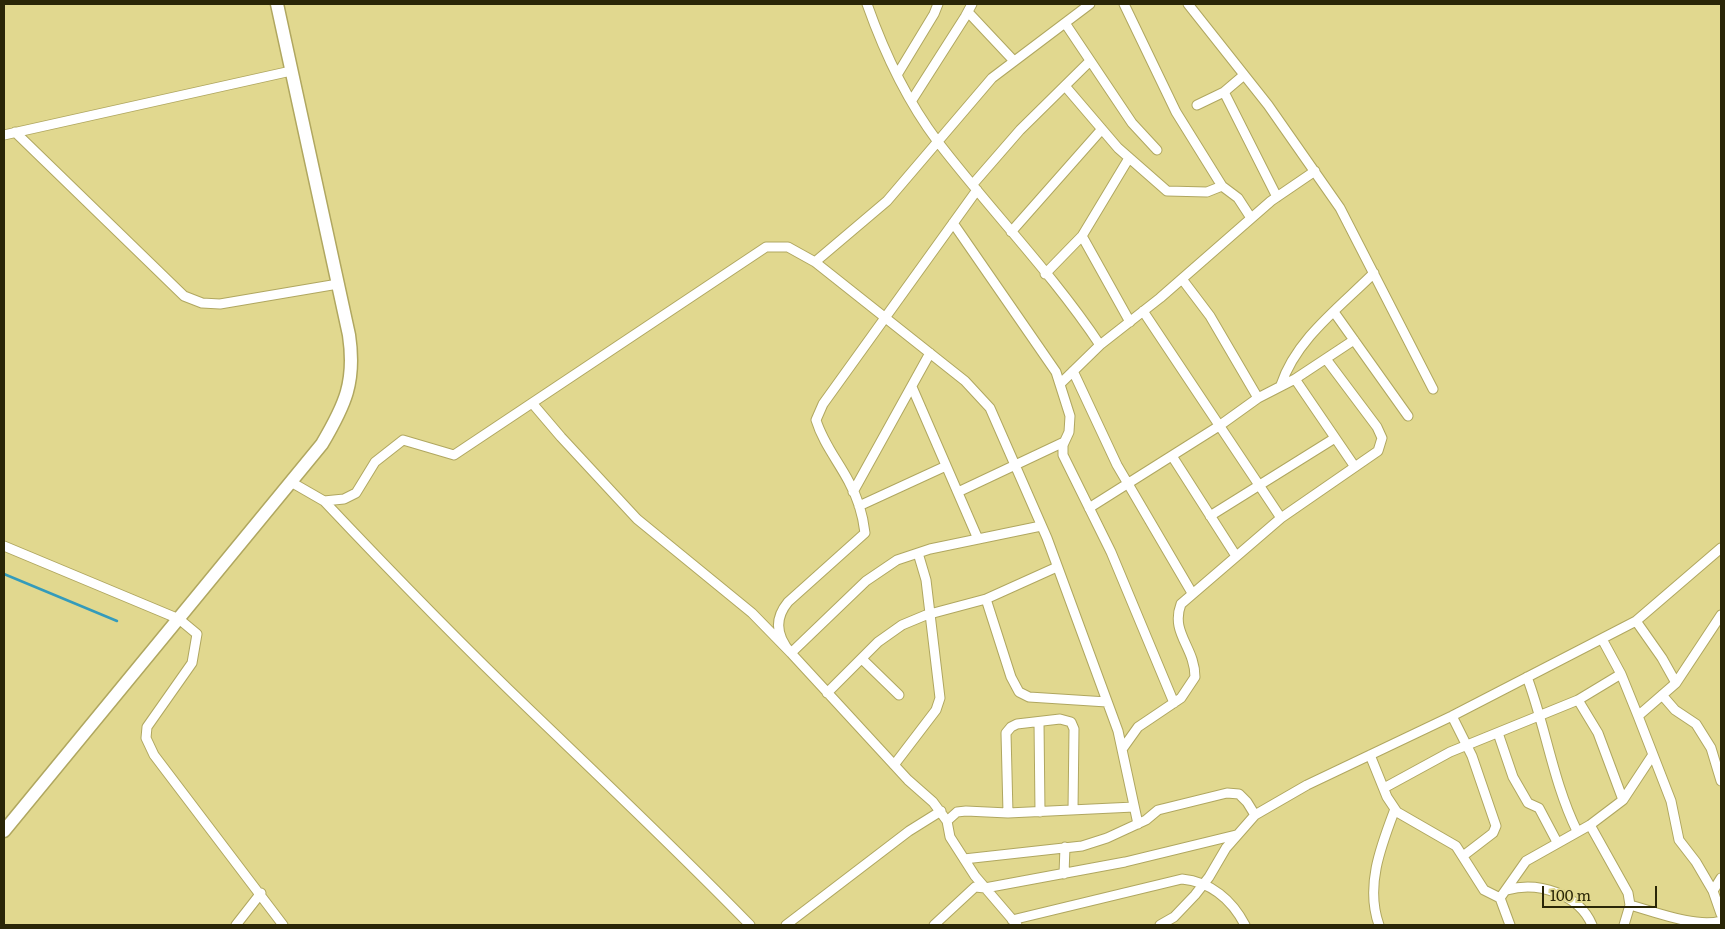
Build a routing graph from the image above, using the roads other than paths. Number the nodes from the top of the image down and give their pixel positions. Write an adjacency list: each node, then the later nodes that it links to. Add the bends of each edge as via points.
1 (277, 4): 11 (street)
2 (868, 4): 12 (street, via 880,40)
3 (938, 4): 12 (street)
4 (1090, 4): 8 (street)
5 (1124, 4): 25 (street, via 1176,112)
6 (1188, 4): 13 (street)
7 (970, 8): 9 (street); 16 (street)
8 (1065, 23): 9 (street); 10 (street)
9 (1014, 61): 21 (street, via 992,78)
10 (1090, 61): 14 (street); 22 (street, via 1132,123)
11 (292, 71): 19 (street); 36 (street)
12 (897, 75): 16 (street)
13 (1244, 75): 15 (street); 24 (street)
14 (1065, 86): 18 (street); 26 (street, via 1020,130)
15 (1224, 92): 17 (street); 27 (street)
16 (912, 100): 21 (street)
17 (1197, 105)
18 (1102, 129): 23 (street); 30 (street)
19 (15, 132): 20 (street); 36 (street, via 184,296 202,303 220,304)
20 (4, 135)
21 (938, 142): 26 (street); 32 (street, via 887,201)
22 (1157, 150)
23 (1129, 158): 25 (street, via 1167,191 1207,192); 31 (street)
24 (1315, 171): 27 (street); 33 (street, via 1340,208)
25 (1222, 186): 28 (street, via 1238,198)
26 (975, 187): 29 (street); 30 (street)
27 (1277, 197): 28 (street)
28 (1251, 218): 35 (street)
29 (953, 224): 39 (street); 47 (street, via 1024,322)
30 (1010, 232): 34 (street)
31 (1082, 236): 34 (street); 40 (street)
32 (815, 262): 39 (street); 52 (street, via 788,247 766,248)
33 (1374, 273): 38 (street); 50 (street)
34 (1045, 274): 42 (street, via 1077,310)
35 (1182, 279): 37 (street); 51 (street, via 1210,316)
36 (338, 284): 61 (street, via 352,354 350,384 346,400 330,431)
37 (1143, 311): 40 (street); 54 (street)
38 (1334, 312): 41 (street); 48 (street, via 1288,364)
39 (885, 318): 43 (street); 64 (street, via 816,420)
40 (1130, 322): 42 (street)
41 (1354, 340): 44 (street); 53 (street)
42 (1100, 345): 45 (street)
43 (930, 353): 49 (street); 59 (street, via 965,381 990,408)
44 (1326, 359): 46 (street); 60 (street, via 1382,438 1378,451)
45 (1073, 371): 47 (street); 62 (street)
46 (1294, 379): 48 (street); 55 (street)
47 (1061, 383): 56 (street, via 1070,416 1069,432)
48 (1281, 385): 51 (street)
49 (912, 386): 58 (street); 64 (street)
50 (1433, 389)
51 (1258, 398): 54 (street)
52 (532, 404): 66 (street, via 454,456 403,440 375,462 356,493 344,500); 85 (street, via 637,519 752,612)
53 (1408, 416)
54 (1220, 426): 57 (street); 63 (street)
55 (1335, 438): 60 (street); 63 (street)
56 (1064, 442): 59 (street); 68 (street, via 1063,455)
57 (1172, 456): 62 (street); 69 (street)
58 (946, 466): 65 (street); 67 (street)
59 (1015, 466): 65 (street); 71 (street)
60 (1355, 467): 70 (street)
61 (290, 482): 66 (street); 82 (street)
62 (1128, 484): 68 (street); 78 (street)
63 (1259, 485): 69 (street); 70 (street)
64 (853, 492): 67 (street)
65 (958, 492): 72 (street)
66 (324, 501): 140 (street, via 424,606 640,813)
67 (859, 506): 85 (street, via 865,533 782,610 777,624)
68 (1089, 508): 95 (street, via 1111,552)
69 (1210, 516): 76 (street)
70 (1281, 518): 76 (street)
71 (1041, 526): 72 (street); 77 (street)
72 (978, 539): 75 (street)
73 (4, 546): 82 (street)
74 (1721, 548): 83 (street)
75 (918, 553): 80 (street, via 926,580); 85 (street, via 897,560 866,581)
76 (1236, 556): 78 (street)
77 (1057, 567): 79 (street); 94 (street)
78 (1192, 593): 95 (street, via 1181,604 1177,615 1178,626 1195,666 1195,677)
79 (986, 599): 80 (street); 94 (street, via 1011,678 1019,692 1030,698)
80 (930, 614): 86 (street, via 902,625 878,642); 105 (street, via 940,698 936,710)
81 (1721, 615): 89 (street)
82 (178, 619): 119 (street); 132 (street, via 197,634 192,663 151,720 145,732 146,738 154,755)
83 (1636, 621): 84 (street); 89 (street)
84 (1602, 639): 87 (street); 88 (street)
85 (790, 653): 90 (street)
86 (862, 659): 90 (street); 91 (street)
87 (1621, 674): 93 (street); 98 (street)
88 (1527, 678): 96 (street); 97 (street)
89 (1676, 683): 92 (street)
90 (827, 693): 105 (street)
91 (899, 695)
92 (1662, 696): 98 (street); 106 (street, via 1675,710 1696,724 1710,748)
93 (1578, 700): 97 (street); 108 (street, via 1598,733)
94 (1107, 702): 102 (street)
95 (1174, 703): 102 (street, via 1138,727)
96 (1452, 716): 101 (street); 103 (street)
97 (1541, 716): 100 (street); 120 (street, via 1556,774)
98 (1638, 716): 104 (street)
99 (1039, 722): 111 (street, via 1071,722 1074,729); 113 (street); 114 (street, via 1017,724 1006,733)
100 (1498, 732): 101 (street); 122 (street, via 1513,777 1528,803 1539,808)
101 (1467, 745): 107 (street); 124 (street, via 1496,826 1493,833)
102 (1123, 748): 109 (street)
103 (1370, 755): 107 (street); 115 (street, via 1307,785)
104 (1652, 756): 108 (street); 131 (street, via 1672,807 1679,840)
105 (894, 765): 112 (street)
106 (1721, 781)
107 (1384, 788): 110 (street)
108 (1623, 800): 118 (street)
109 (1134, 807): 111 (street); 117 (street)
110 (1395, 809): 124 (street, via 1446,839); 145 (street, via 1377,857 1373,886)
111 (1073, 810): 113 (street)
112 (941, 812): 116 (street); 141 (street, via 909,831)
113 (1040, 812): 114 (street)
114 (1008, 813): 116 (street, via 957,812)
115 (1255, 816): 117 (street, via 1239,794 1226,793 1158,810); 121 (street)
116 (947, 821): 125 (street, via 950,837)
117 (1138, 824): 123 (street, via 1082,846)
118 (1590, 825): 120 (street); 134 (street, via 1628,893)
119 (4, 831)
120 (1577, 831): 122 (street)
121 (1237, 835): 126 (street); 128 (street)
122 (1557, 842): 130 (street, via 1526,861)
123 (1065, 847): 125 (street); 126 (street)
124 (1463, 856): 133 (street, via 1484,890)
125 (964, 859): 129 (street)
126 (1064, 874): 129 (street)
127 (1721, 878): 131 (street)
128 (1204, 883): 137 (street, via 1182,879); 143 (street, via 1174,917); 144 (street, via 1220,893)
129 (985, 888): 137 (street); 142 (street, via 975,887)
130 (1507, 890): 133 (street); 147 (street, via 1531,886 1547,889 1578,905)
131 (1713, 891): 135 (street)
132 (261, 893): 138 (street); 139 (street)
133 (1500, 898): 146 (street)
134 (1630, 905): 136 (street, via 1665,916 1713,923); 148 (street)
135 (1721, 914)
136 (1721, 921)
137 (1015, 923)
138 (236, 925)
139 (283, 925)
140 (750, 925)
141 (786, 925)
142 (934, 925)
143 (1160, 925)
144 (1245, 925)
145 (1379, 925)
146 (1510, 925)
147 (1592, 925)
148 (1624, 925)

